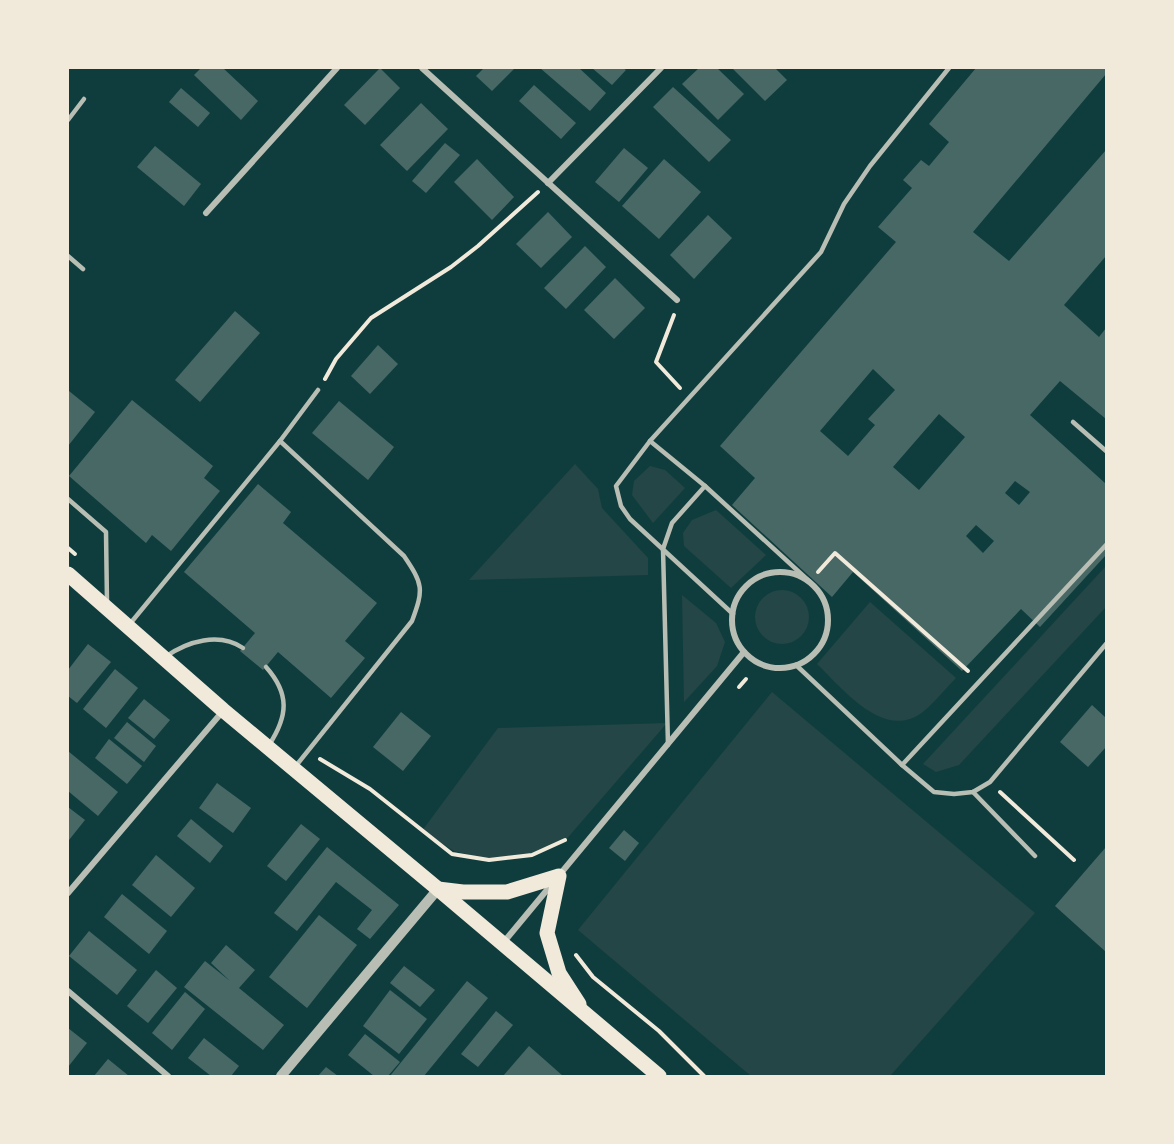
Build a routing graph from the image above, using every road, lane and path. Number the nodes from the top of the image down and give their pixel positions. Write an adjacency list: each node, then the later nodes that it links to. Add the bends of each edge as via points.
1 (337, 68): 8 (street)
2 (422, 68): 7 (street)
3 (661, 68): 7 (street)
4 (950, 68): 13 (lane, via 870,165 844,204 821,252)
5 (84, 99): 6 (lane)
6 (68, 120)
7 (548, 183): 11 (street); 12 (path, via 452,267 371,318 336,359)
8 (206, 213)
9 (68, 256): 10 (lane)
10 (83, 269)
11 (677, 300): 13 (path, via 656,362)
12 (318, 390): 15 (lane)
13 (688, 397): 16 (lane)
14 (1073, 422): 17 (lane)
15 (280, 441): 28 (lane); 41 (lane, via 404,556 418,577 420,598 412,621)
16 (650, 441): 18 (lane); 22 (lane, via 616,486 621,506 630,519)
17 (1107, 451)
18 (705, 486): 22 (lane, via 672,523); 25 (lane)
19 (68, 499): 26 (lane, via 106,532)
20 (1107, 545): 36 (lane)
21 (68, 548): 23 (path)
22 (663, 549): 27 (lane); 39 (lane)
23 (75, 555)
24 (68, 574): 26 (main road)
25 (809, 581): 27 (street, via 783,572 762,576 744,588); 33 (street, via 820,592 828,622 818,651); 36 (path, via 835,553)
26 (107, 608): 28 (main road)
27 (733, 614): 31 (street, via 737,640)
28 (128, 627): 32 (main road)
29 (1107, 644): 44 (lane)
30 (243, 648): 32 (lane, via 232,641 210,639 180,646)
31 (744, 652): 33 (street, via 766,666); 39 (street)
32 (162, 658): 38 (main road)
33 (796, 665): 42 (lane)
34 (266, 667): 40 (lane, via 282,692 283,716)
35 (746, 679): 37 (path)
36 (980, 682): 42 (lane)
37 (738, 688)
38 (223, 711): 40 (main road); 51 (street)
39 (668, 745): 49 (street)
40 (267, 747): 43 (main road)
41 (309, 750): 43 (lane); 46 (path, via 370,789 452,854 489,860 532,855 564,842)
42 (902, 765): 45 (lane, via 934,792)
43 (293, 769): 50 (main road)
44 (990, 782): 45 (lane); 48 (path)
45 (973, 792): 47 (lane)
46 (571, 833)
47 (1035, 856)
48 (1074, 860)
49 (559, 876): 50 (main road, via 507,892); 52 (street); 55 (main road, via 547,933 560,973)
50 (438, 889): 52 (main road); 58 (street)
51 (68, 893)
52 (503, 944): 55 (main road)
53 (570, 947): 59 (path, via 593,977 659,1031)
54 (68, 991): 57 (street)
55 (587, 1017): 56 (main road)
56 (656, 1076)
57 (168, 1077)
58 (281, 1077)
59 (704, 1077)

